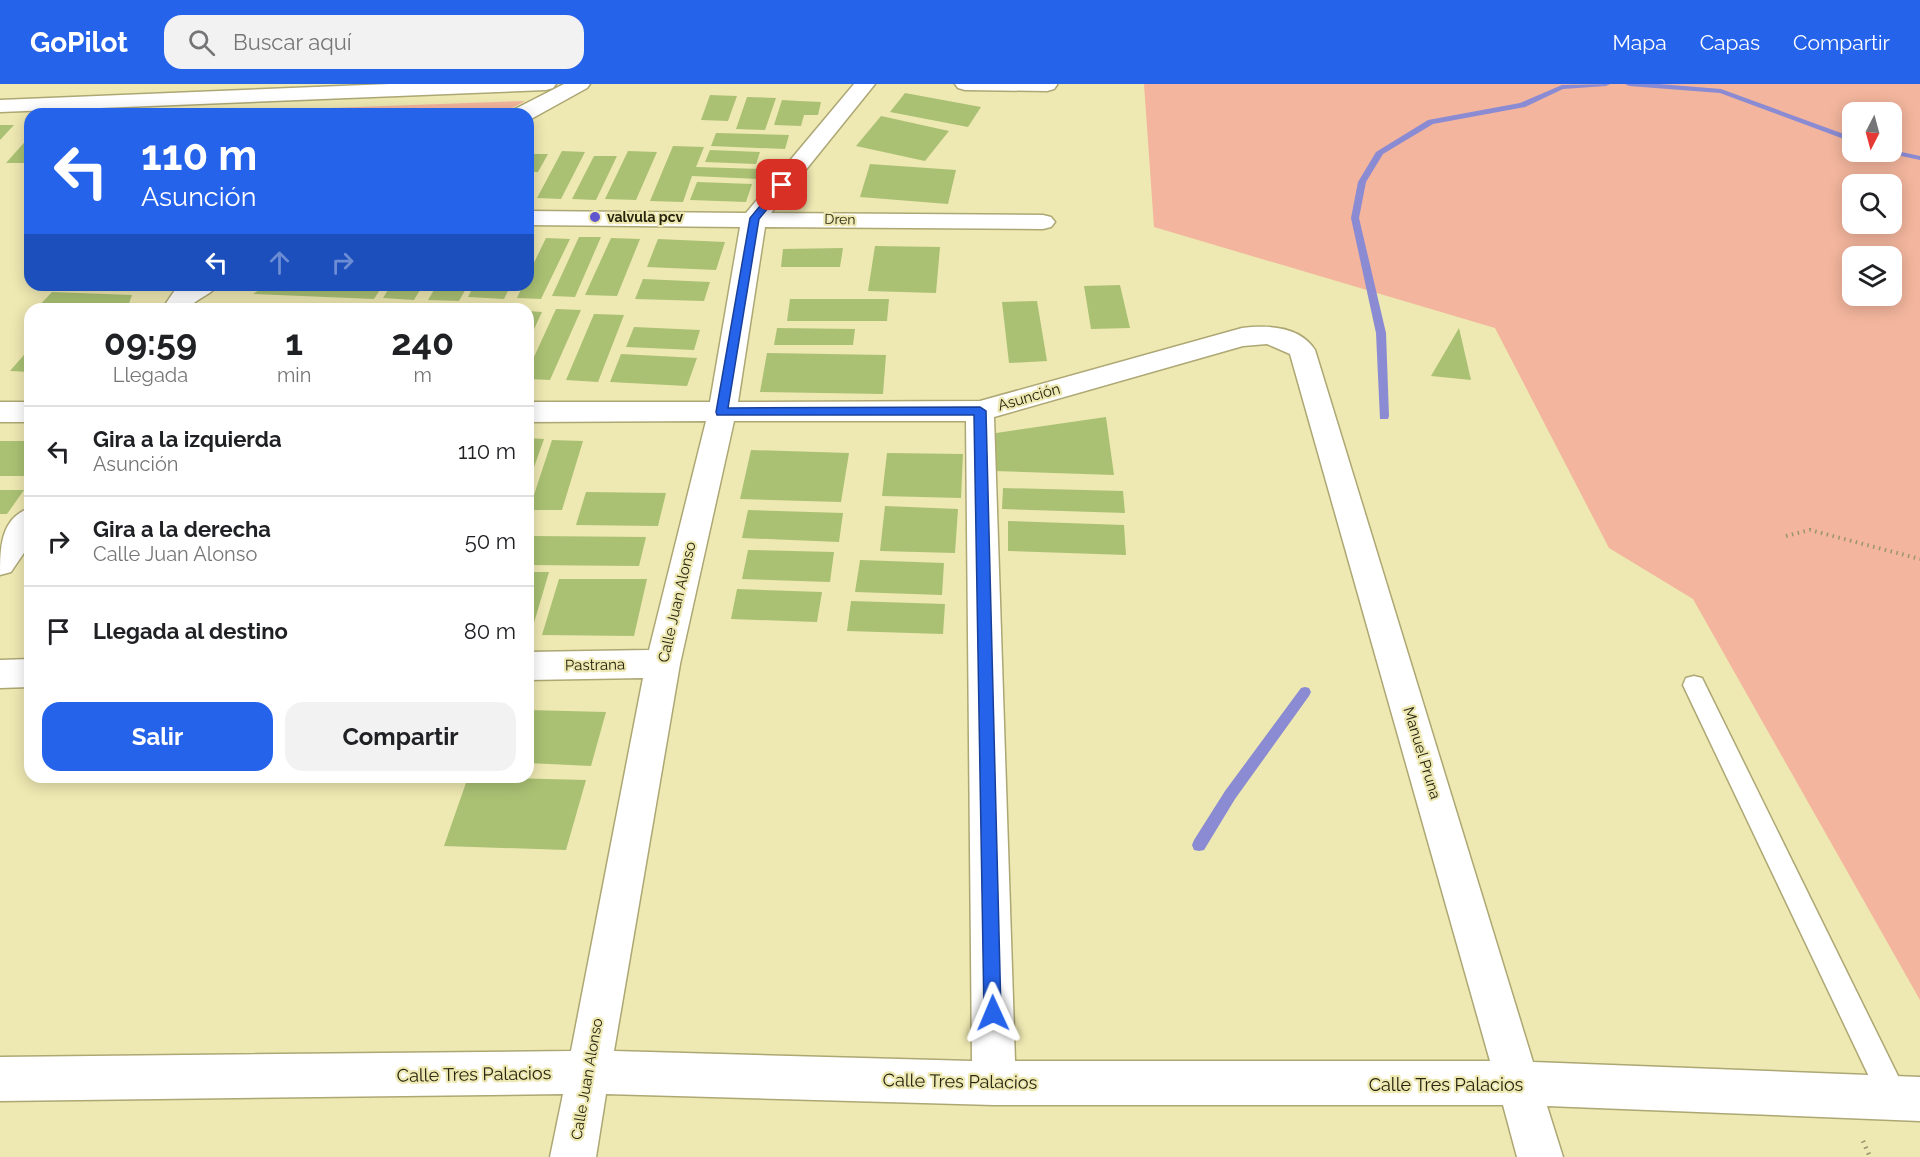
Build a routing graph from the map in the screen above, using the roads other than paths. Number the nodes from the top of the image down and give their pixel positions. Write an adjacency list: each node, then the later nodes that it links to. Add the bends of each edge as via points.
1 (546, 84): 6 (street)
2 (580, 84): 8 (street)
3 (865, 84): 10 (street)
4 (965, 84): 5 (street)
5 (1047, 85)
6 (118, 100): 7 (street)
7 (0, 106)
8 (534, 108)
9 (534, 218): 10 (street, Dren)
10 (754, 218): 11 (street, Dren); 17 (street, Calle Juan Alonso)
11 (1043, 222)
12 (1302, 350): 13 (street, Asunción, via 1268,333 1242,337); 28 (street, Manuel Pruna)
13 (980, 411): 17 (street, Asunción); 27 (street)
14 (0, 412): 15 (street)
15 (24, 412)
16 (534, 412): 17 (street, Asunción)
17 (722, 412): 20 (street, Calle Juan Alonso)
18 (24, 529): 19 (street)
19 (0, 563)
20 (663, 664): 21 (street, Pastrana); 25 (street, Calle Juan Alonso)
21 (534, 666)
22 (0, 674): 23 (street)
23 (24, 674)
24 (1694, 685): 29 (lane)
25 (588, 1072): 26 (street, Calle Tres Palacios); 27 (street, Calle Tres Palacios); 30 (street, Calle Juan Alonso)
26 (0, 1079)
27 (994, 1083): 28 (street, Calle Tres Palacios)
28 (1520, 1083): 29 (street, Calle Tres Palacios); 31 (street, Manuel Pruna)
29 (1906, 1098)
30 (573, 1157)
31 (1540, 1157)

